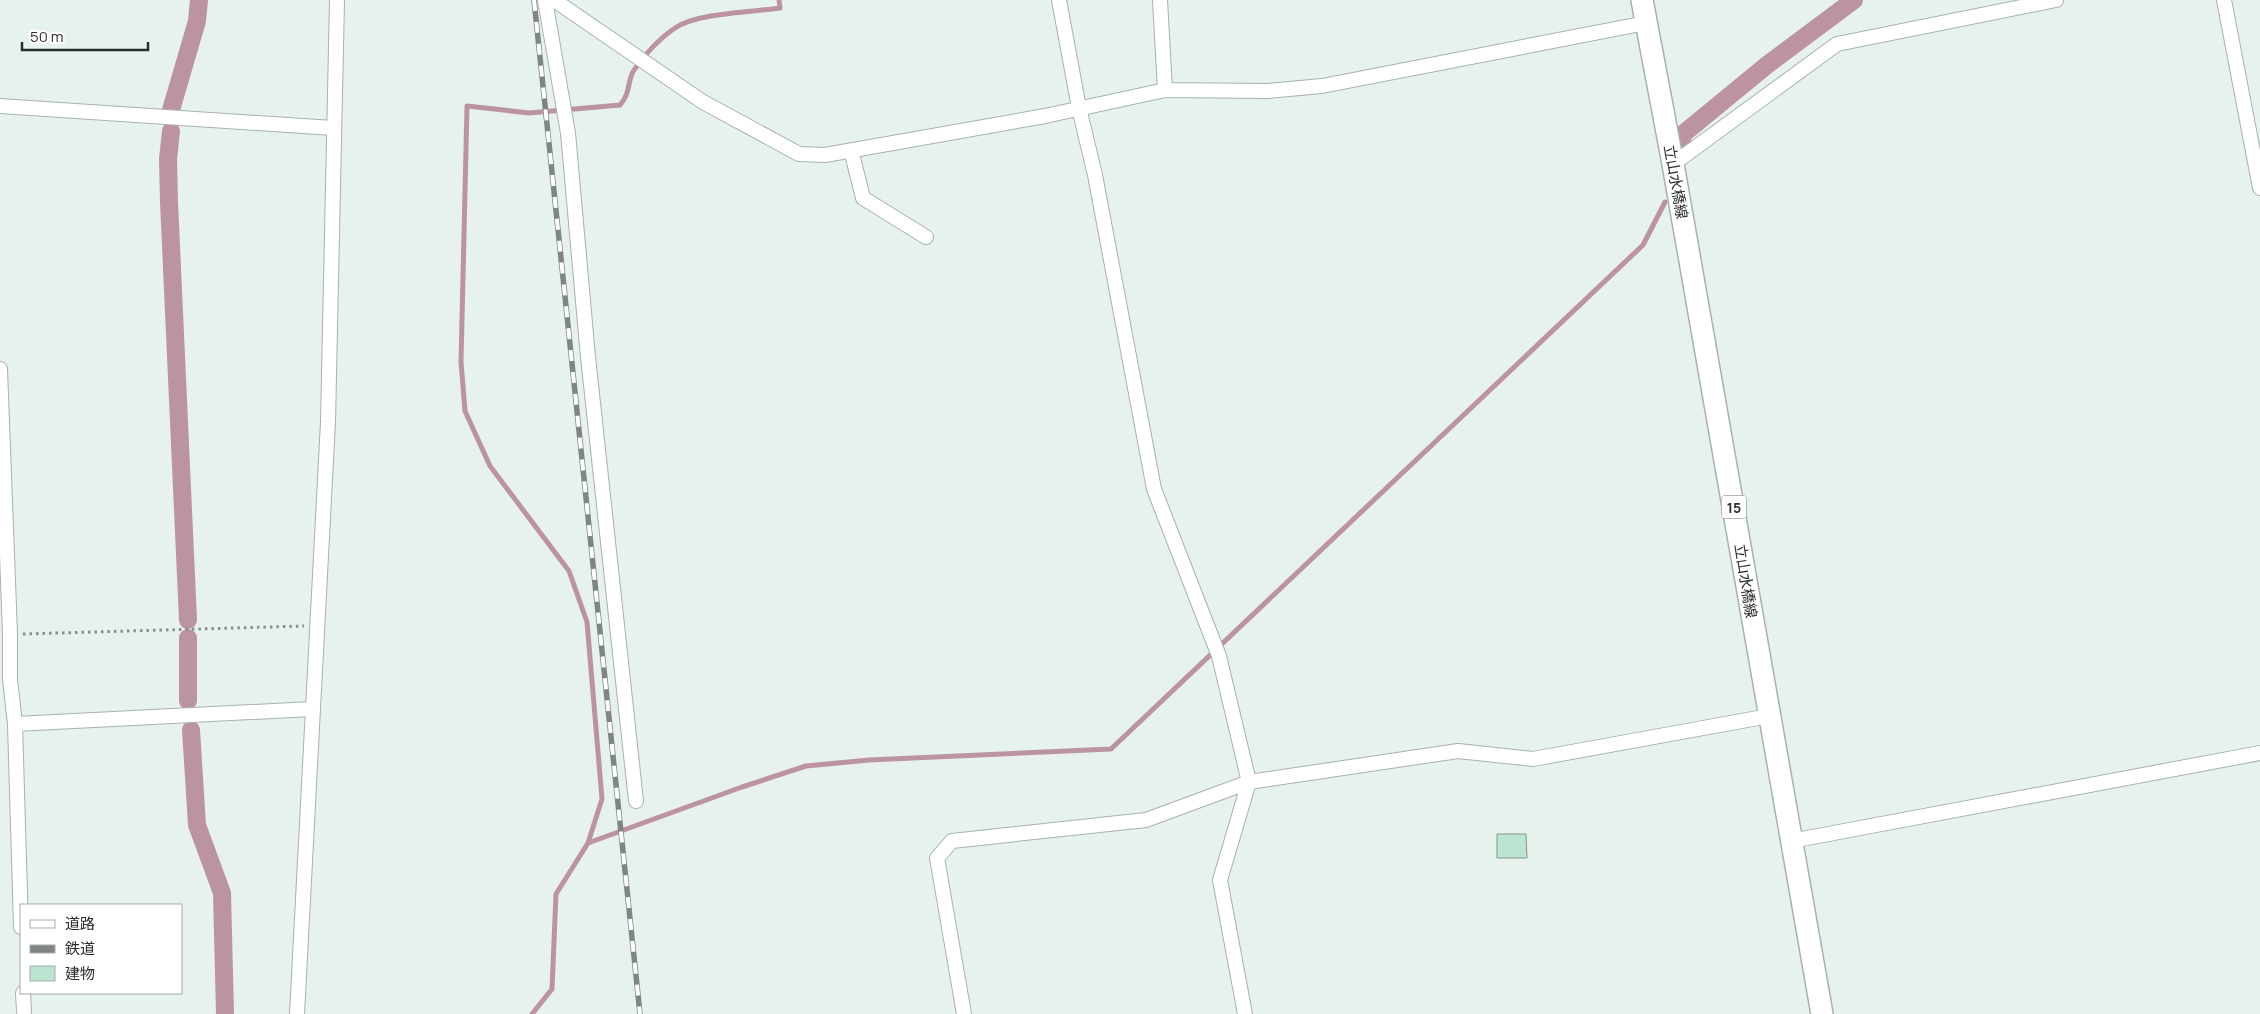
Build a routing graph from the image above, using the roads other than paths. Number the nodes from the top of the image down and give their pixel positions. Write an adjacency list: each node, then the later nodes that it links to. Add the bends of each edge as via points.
1 (336, 0): 13 (street)
2 (544, 0): 24 (street, via 568,133 588,357)
3 (554, 0): 14 (street, via 703,102 799,154 825,155)
4 (1059, 0): 12 (street)
5 (1160, 0): 10 (street)
6 (1642, 0): 9 (main road, 立山水橋線 / 15)
7 (2056, 0): 15 (street, via 1837,44)
8 (2224, 0): 16 (street)
9 (1646, 23): 10 (street, via 1322,86 1268,91); 15 (main road, 立山水橋線 / 15)
10 (1165, 90): 12 (street)
11 (0, 106): 13 (street)
12 (1079, 108): 14 (street); 23 (street, via 1095,175 1154,489 1218,656)
13 (333, 128): 19 (street, via 328,422)
14 (851, 150): 17 (street, via 863,198)
15 (1673, 164): 20 (main road, 立山水橋線 / 15)
16 (2260, 188)
17 (926, 237)
18 (0, 369): 21 (street, via 10,679)
19 (312, 709): 21 (street); 29 (street)
20 (1769, 716): 23 (street, via 1533,760 1458,752); 25 (main road, 立山水橋線 / 15)
21 (15, 724): 26 (street)
22 (2260, 753): 25 (street)
23 (1249, 782): 30 (street, via 1146,820 952,841 937,858); 31 (street, via 1220,880)
24 (636, 801)
25 (1791, 841): 32 (main road, 立山水橋線 / 15)
26 (20, 904)
27 (23, 994): 28 (street)
28 (24, 1011)
29 (297, 1014)
30 (964, 1014)
31 (1245, 1014)
32 (1822, 1014)

